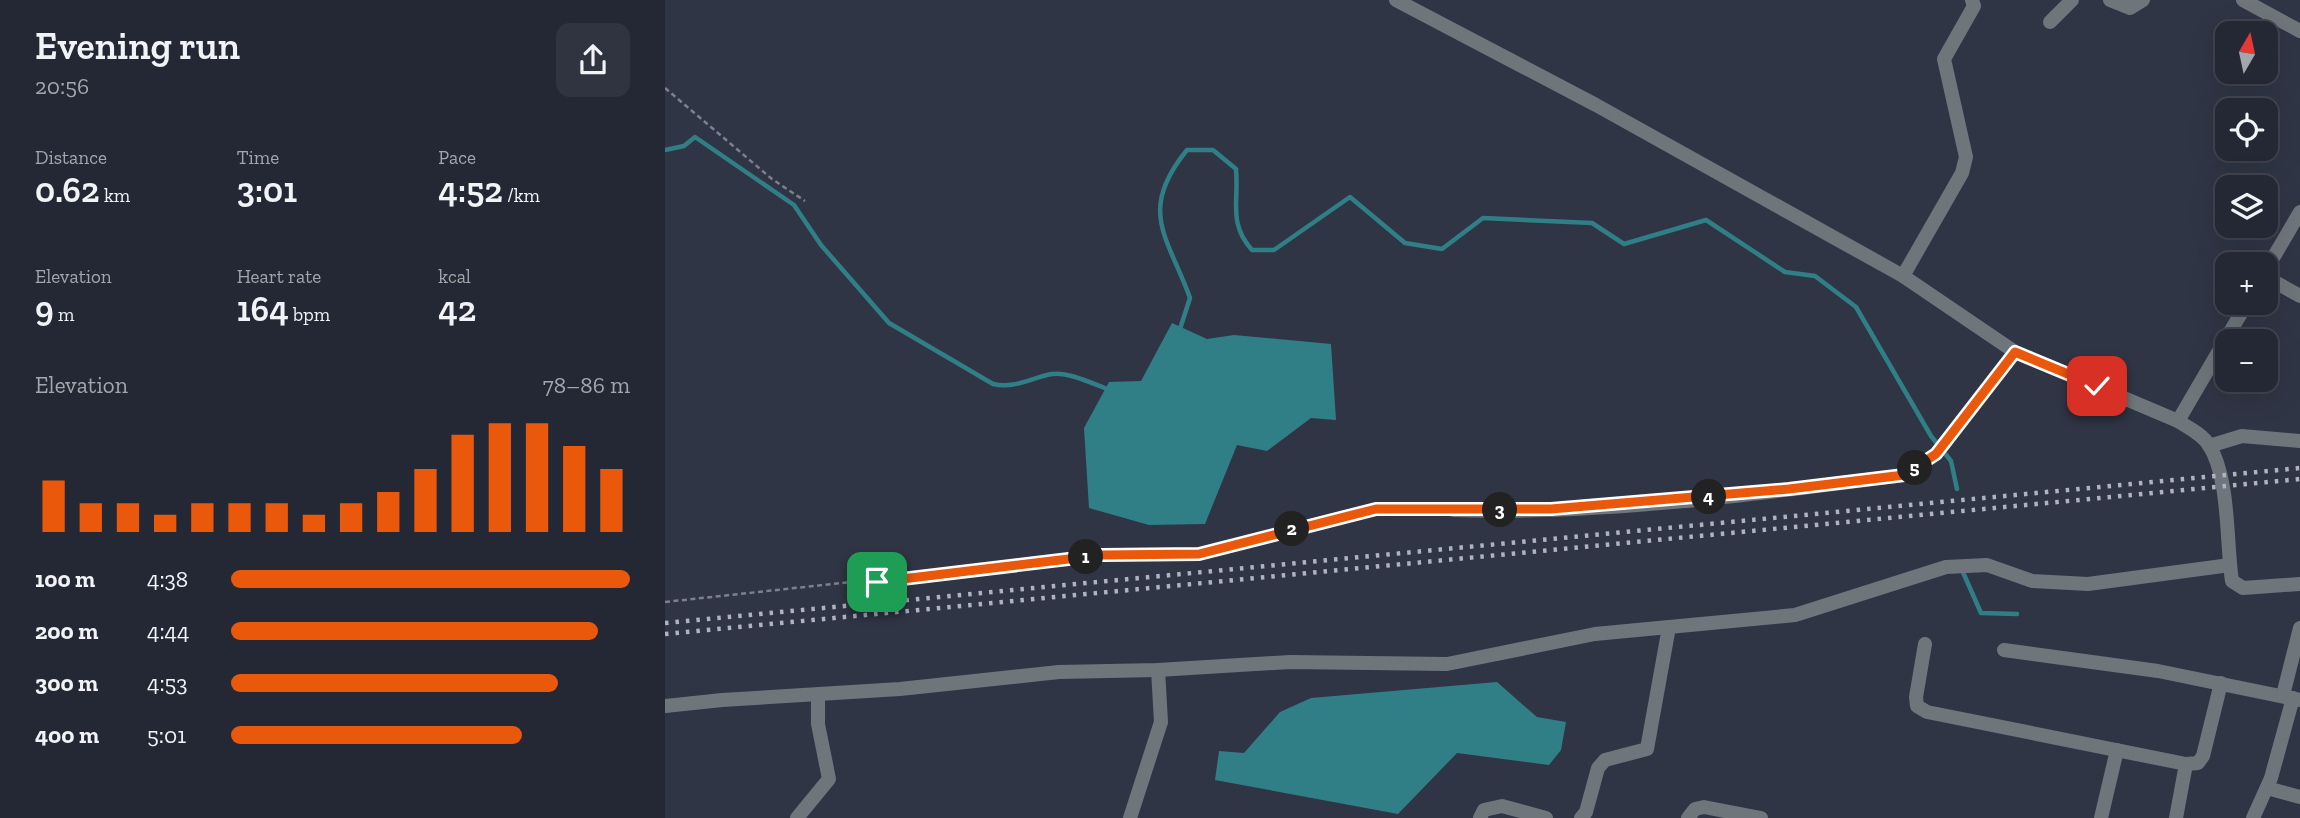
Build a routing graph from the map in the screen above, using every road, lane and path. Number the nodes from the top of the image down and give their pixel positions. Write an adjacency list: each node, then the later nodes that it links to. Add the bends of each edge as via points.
1 (1396, 0): 13 (street)
2 (1973, 0): 13 (street, via 1971,14 1944,59 1966,157 1962,173)
3 (2071, 0): 7 (street)
4 (2110, 0): 5 (street, via 2130,8)
5 (2143, 0)
6 (2243, 0): 8 (street)
7 (2050, 22)
8 (2300, 31)
9 (665, 88): 10 (path, via 772,179)
10 (805, 201)
11 (2300, 212): 12 (street)
12 (2277, 252)
13 (1903, 276): 17 (street)
14 (2278, 284): 15 (street)
15 (2300, 296)
16 (2240, 315): 18 (street)
17 (2015, 352): 18 (street); 21 (street, via 1936,454 1904,475 1551,509)
18 (2179, 421): 20 (street)
19 (2300, 441): 20 (street, via 2242,436)
20 (2209, 446): 22 (street, via 2220,475)
21 (1453, 510): 24 (path, via 1376,509 1180,556 1102,555)
22 (2230, 565): 23 (street, via 2232,581 2243,588); 25 (street, via 2088,584 2032,581 1987,565 1946,567 1795,615)
23 (2300, 584)
24 (665, 602)
25 (1669, 627): 29 (street, via 1595,634 1447,664 1275,662); 42 (street, via 1647,749 1605,760)
26 (2300, 628): 32 (street)
27 (1925, 644): 34 (street, via 1916,697 1917,706 1927,712)
28 (2004, 650): 30 (street)
29 (1158, 670): 31 (street, via 1059,672); 39 (street, via 1161,722)
30 (2221, 683): 32 (street); 35 (street, via 2203,756 2198,763)
31 (818, 694): 33 (street); 38 (street, via 818,724 829,779)
32 (2292, 698): 36 (street)
33 (665, 706)
34 (2117, 750): 35 (street); 45 (street)
35 (2186, 764): 46 (street)
36 (2267, 788): 37 (street); 47 (street)
37 (2300, 797)
38 (797, 818)
39 (1130, 818)
40 (1481, 818): 41 (street, via 1484,810 1502,806)
41 (1546, 818)
42 (1581, 818)
43 (1688, 818): 44 (street, via 1704,807)
44 (1757, 818)
45 (2101, 818)
46 (2176, 818)
47 (2253, 818)

